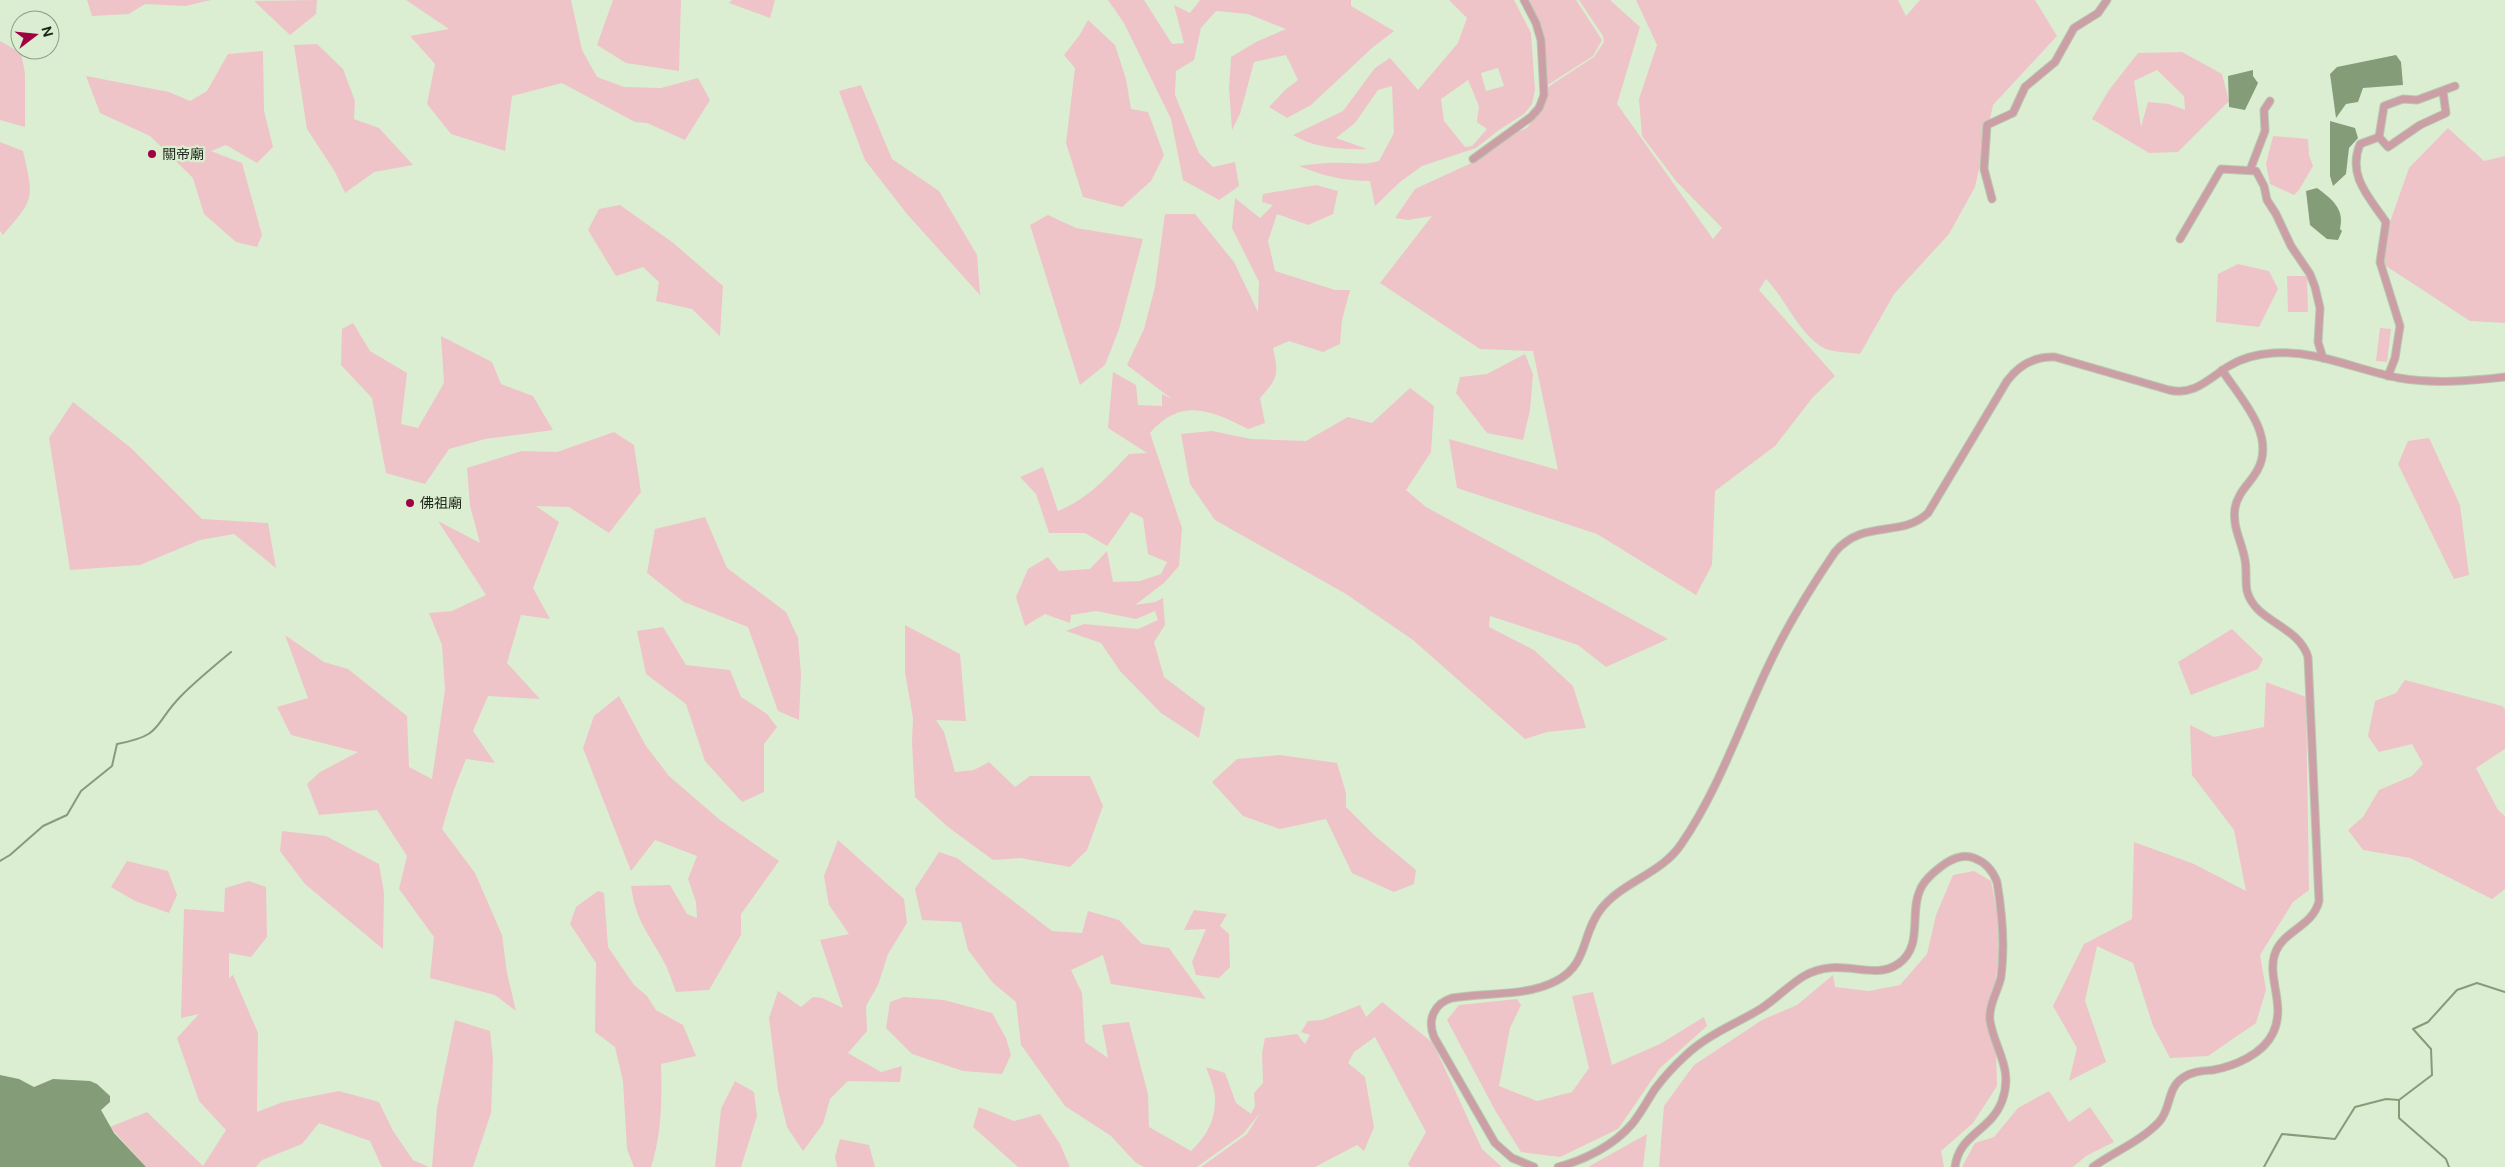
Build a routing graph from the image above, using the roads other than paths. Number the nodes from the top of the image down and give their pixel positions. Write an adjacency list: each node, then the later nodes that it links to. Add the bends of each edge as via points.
1 (1524, 0): 7 (street, via 1541,40 1544,95 1540,108)
2 (2107, 0): 9 (street, via 2098,13 2074,28 2055,62 2025,87 2013,113 1987,125 1984,169)
3 (2455, 86): 4 (street)
4 (2443, 92): 6 (street, via 2384,106); 6 (street, via 2446,113 2420,125 2388,147)
5 (2270, 101): 8 (street, via 2264,110 2265,131)
6 (2379, 137): 13 (street, via 2360,144 2354,158 2357,178 2386,222 2380,262 2400,326 2395,358)
7 (1473, 159)
8 (2250, 170): 10 (street, via 2221,169); 11 (street, via 2256,171 2291,246 2310,274 2320,308 2318,342)
9 (1992, 198)
10 (2180, 239)
11 (2323, 358): 12 (street, via 2292,353 2266,354 2241,360); 13 (street)
12 (2222, 370): 15 (street, via 2195,389 2180,392 2055,357 2036,359 2016,370 1928,513 1906,526 1862,533 1835,552 1776,651 1734,746 1683,842 1666,863 1603,907 1593,922 1576,965 1560,979 1545,986 1452,998 1437,1007 1431,1023 1434,1037 1491,1136 1512,1158); 18 (street, via 2256,422 2264,442 2260,465 2239,496 2234,513 2245,559 2248,592 2256,608 2295,636 2308,656 2319,901 2312,916 2275,952 2273,964 2279,1014 2267,1042 2240,1061 2191,1073 2181,1079 2171,1091 2166,1112 2159,1122)
13 (2388, 376): 14 (street, via 2433,382)
14 (2505, 377)
15 (1534, 1167)
16 (1558, 1167): 17 (street, via 1619,1137 1636,1120 1666,1075 1693,1049 1708,1037 1762,1008 1804,976 1835,966 1880,971 1901,962 1913,942 1916,902 1922,886 1943,865 1964,856 1988,867 1997,886 2003,957 1990,1019 2004,1062 2006,1082 1997,1111 1986,1126 1962,1145)
17 (1955, 1167)
18 (2093, 1167)

